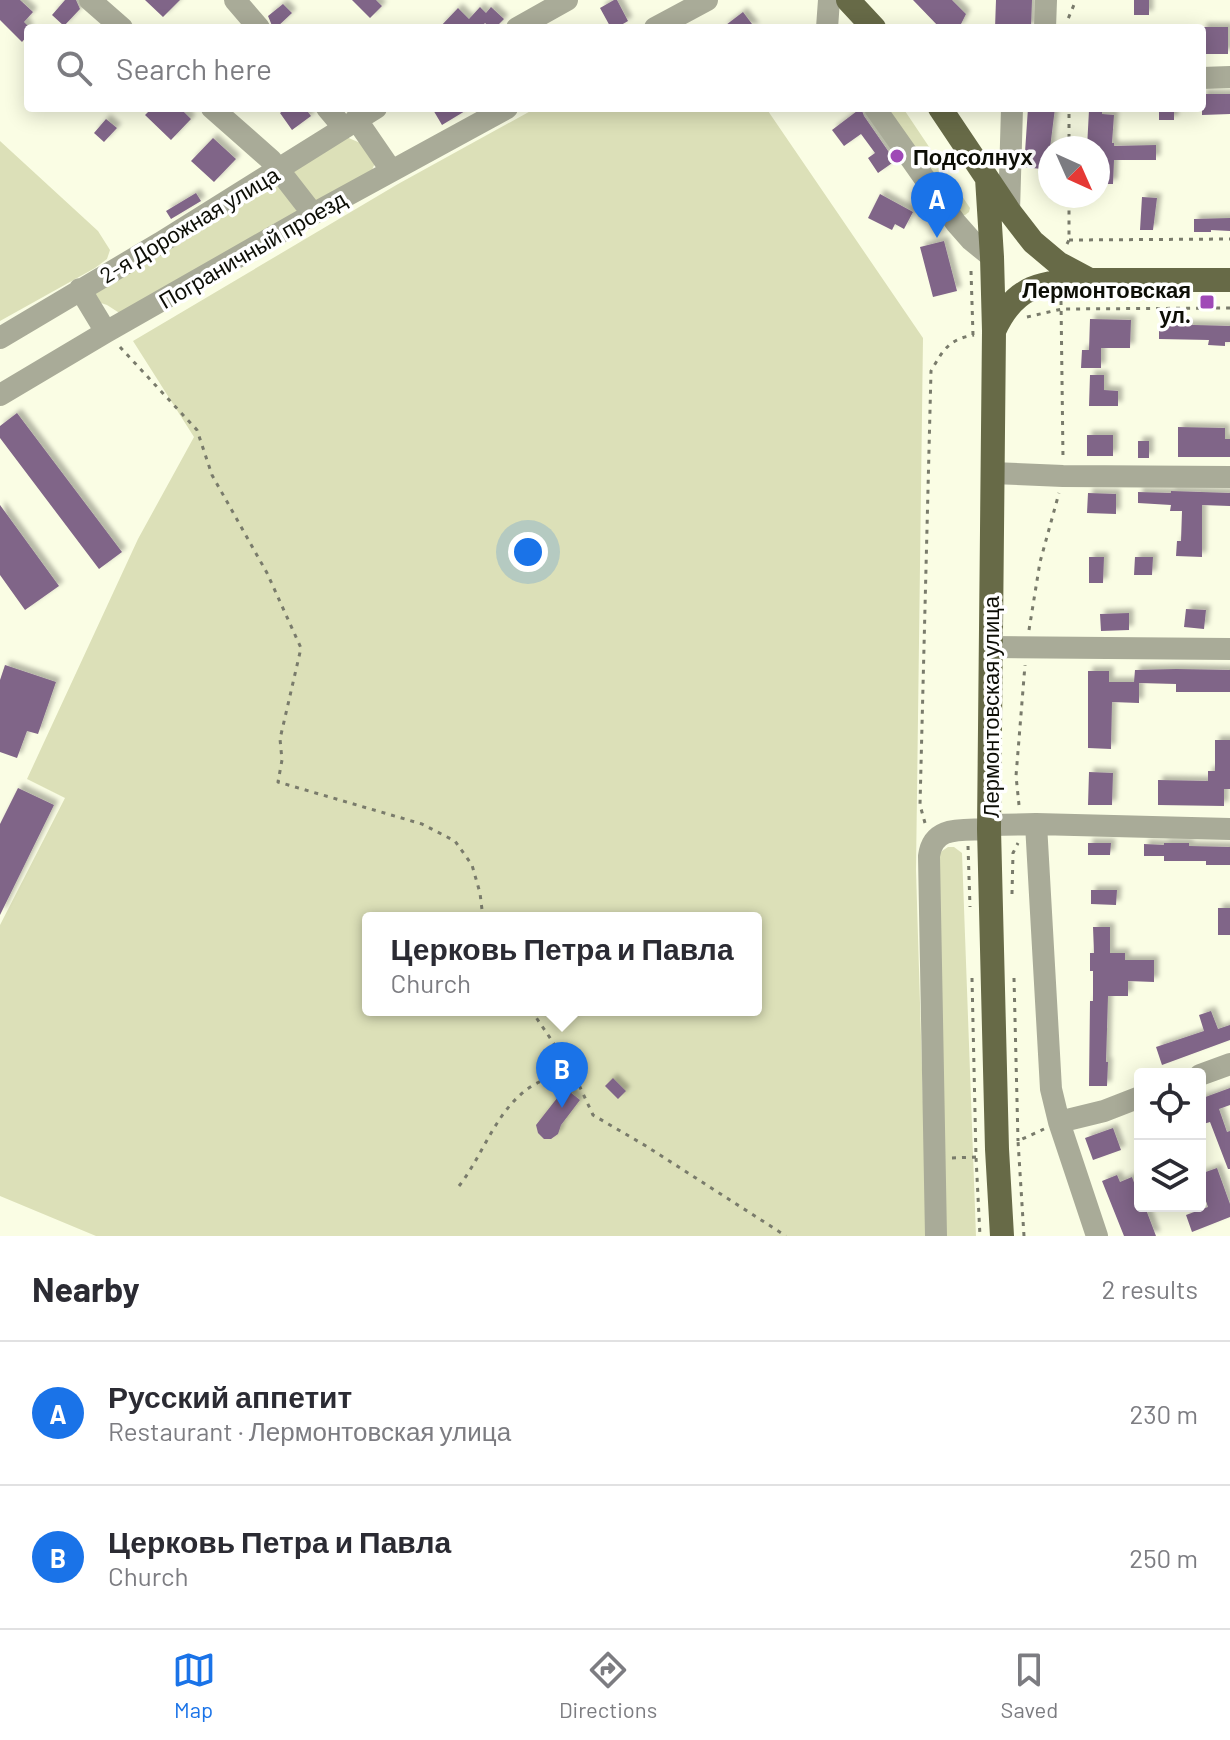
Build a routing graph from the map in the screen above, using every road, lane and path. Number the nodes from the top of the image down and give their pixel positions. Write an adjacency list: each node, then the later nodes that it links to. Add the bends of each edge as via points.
1 (90, 0): 9 (street)
2 (235, 0): 10 (street)
3 (567, 0): 11 (street)
4 (707, 0): 12 (street)
5 (829, 0): 13 (street)
6 (848, 0): 14 (main road)
7 (1046, 0): 15 (street)
8 (1076, 0): 16 (path)
9 (117, 24)
10 (256, 24)
11 (524, 24)
12 (662, 24)
13 (827, 24)
14 (870, 24)
15 (1045, 24)
16 (1068, 24)
17 (1230, 77): 18 (street)
18 (1206, 78)
19 (216, 112): 29 (street)
20 (333, 112): 27 (street)
21 (369, 112): 27 (street, 2-я Дорожная улица)
22 (500, 112): 30 (street, Пограничный проезд)
23 (878, 112): 37 (street, via 956,223)
24 (943, 112): 31 (main road)
25 (1012, 112): 33 (street)
26 (1069, 112): 28 (path)
27 (350, 123): 29 (street, 2-я Дорожная улица); 30 (street)
28 (1069, 136)
29 (279, 169): 34 (street); 40 (street, 2-я Дорожная улица)
30 (391, 170): 34 (street, Пограничный проезд)
31 (987, 178): 33 (main road); 37 (main road, Лермонтовская улица)
32 (1069, 208): 36 (path)
33 (1009, 211): 38 (main road)
34 (313, 214): 42 (street, Пограничный проезд)
35 (1230, 239): 36 (path)
36 (1069, 240): 38 (path)
37 (992, 257): 41 (main road, Лермонтовская улица)
38 (1059, 272): 39 (main road, via 1090,280); 41 (main road, via 1014,300); 46 (path)
39 (1230, 280)
40 (80, 289): 42 (street); 43 (street, 2-я Дорожная улица)
41 (994, 331): 45 (main road, Лермонтовская улица)
42 (106, 332): 44 (street, Пограничный проезд); 55 (path, via 197,430 212,475 267,573 301,648 280,739 278,782 422,824 455,841 472,865)
43 (0, 338)
44 (0, 395)
45 (992, 473): 46 (street); 48 (main road, Лермонтовская улица)
46 (1063, 476): 47 (street); 49 (path, via 1040,562)
47 (1230, 477)
48 (991, 647): 49 (street); 52 (main road, Лермонтовская улица)
49 (1026, 648): 50 (street); 51 (path, via 1016,776 1019,805)
50 (1230, 649)
51 (1036, 824): 52 (street); 53 (street); 54 (path, via 1013,853); 62 (street, via 1051,1089)
52 (989, 827): 65 (street, via 937,837 929,856); 69 (main road, Лермонтовская улица)
53 (1230, 829)
54 (1011, 904)
55 (482, 912)
56 (1014, 979): 63 (path)
57 (535, 1016): 59 (path)
58 (1230, 1064): 60 (street)
59 (572, 1070): 66 (path, via 528,1088 505,1111); 67 (path, via 593,1115)
60 (1206, 1073)
61 (1134, 1099): 62 (street)
62 (1059, 1122): 63 (path); 71 (street)
63 (1018, 1141): 70 (path)
64 (976, 1157): 65 (path)
65 (934, 1158): 68 (street)
66 (459, 1186)
67 (786, 1236)
68 (936, 1236)
69 (1002, 1236)
70 (1024, 1236)
71 (1097, 1236)

